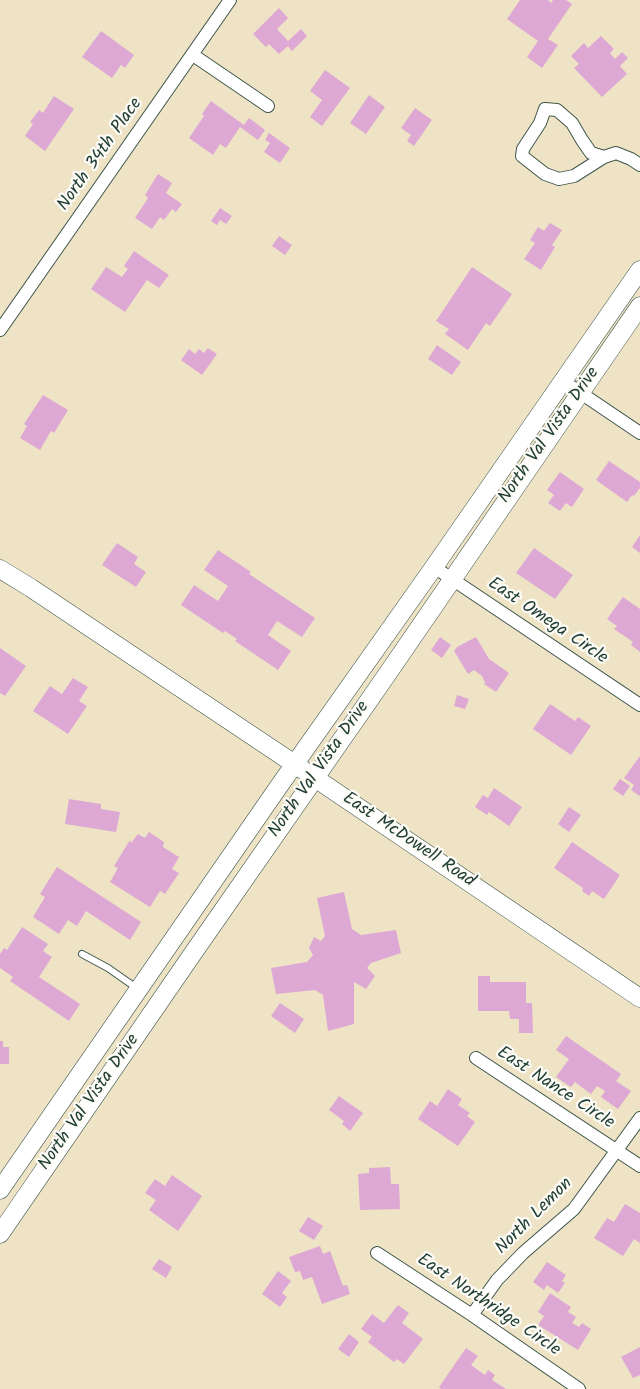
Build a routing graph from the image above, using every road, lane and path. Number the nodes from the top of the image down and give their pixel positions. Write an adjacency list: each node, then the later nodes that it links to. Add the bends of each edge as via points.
1 (230, 0): 2 (street, North 34th Place)
2 (193, 55): 3 (street); 8 (street, North 34th Place)
3 (268, 106)
4 (604, 158): 4 (street, via 591,153 572,123 557,110 545,110 522,149 522,156 545,174 559,179 574,176); 5 (street, via 616,153)
5 (640, 165)
6 (640, 270): 9 (main road, North Val Vista Drive)
7 (640, 306): 10 (main road, North Val Vista Drive)
8 (0, 330)
9 (563, 381): 10 (street); 12 (main road, North Val Vista Drive)
10 (580, 392): 11 (street); 14 (main road, North Val Vista Drive)
11 (640, 433)
12 (434, 567): 14 (street, East Omega Circle); 16 (main road, North Val Vista Drive)
13 (0, 569): 16 (main road, East McDowell Road)
14 (452, 579): 15 (street, East Omega Circle); 17 (main road, North Val Vista Drive)
15 (640, 706)
16 (295, 764): 17 (main road, East McDowell Road); 19 (main road, North Val Vista Drive)
17 (315, 778): 20 (main road, East McDowell Road); 21 (main road, North Val Vista Drive)
18 (82, 954): 19 (lane)
19 (139, 990): 21 (main road); 24 (main road, North Val Vista Drive)
20 (640, 998)
21 (159, 1003): 25 (main road, North Val Vista Drive)
22 (476, 1058): 26 (street, East Nance Circle)
23 (640, 1118): 26 (street, North Lemon)
24 (49, 1119): 25 (main road); 28 (main road, North Val Vista Drive)
25 (69, 1133): 29 (main road, North Val Vista Drive)
26 (617, 1150): 27 (street, East Nance Circle); 31 (street, North Lemon, via 574,1208 497,1280)
27 (640, 1166)
28 (0, 1190)
29 (0, 1234)
30 (377, 1253): 31 (street, East Northridge Circle)
31 (472, 1315): 32 (street, East Northridge Circle)
32 (579, 1389)

